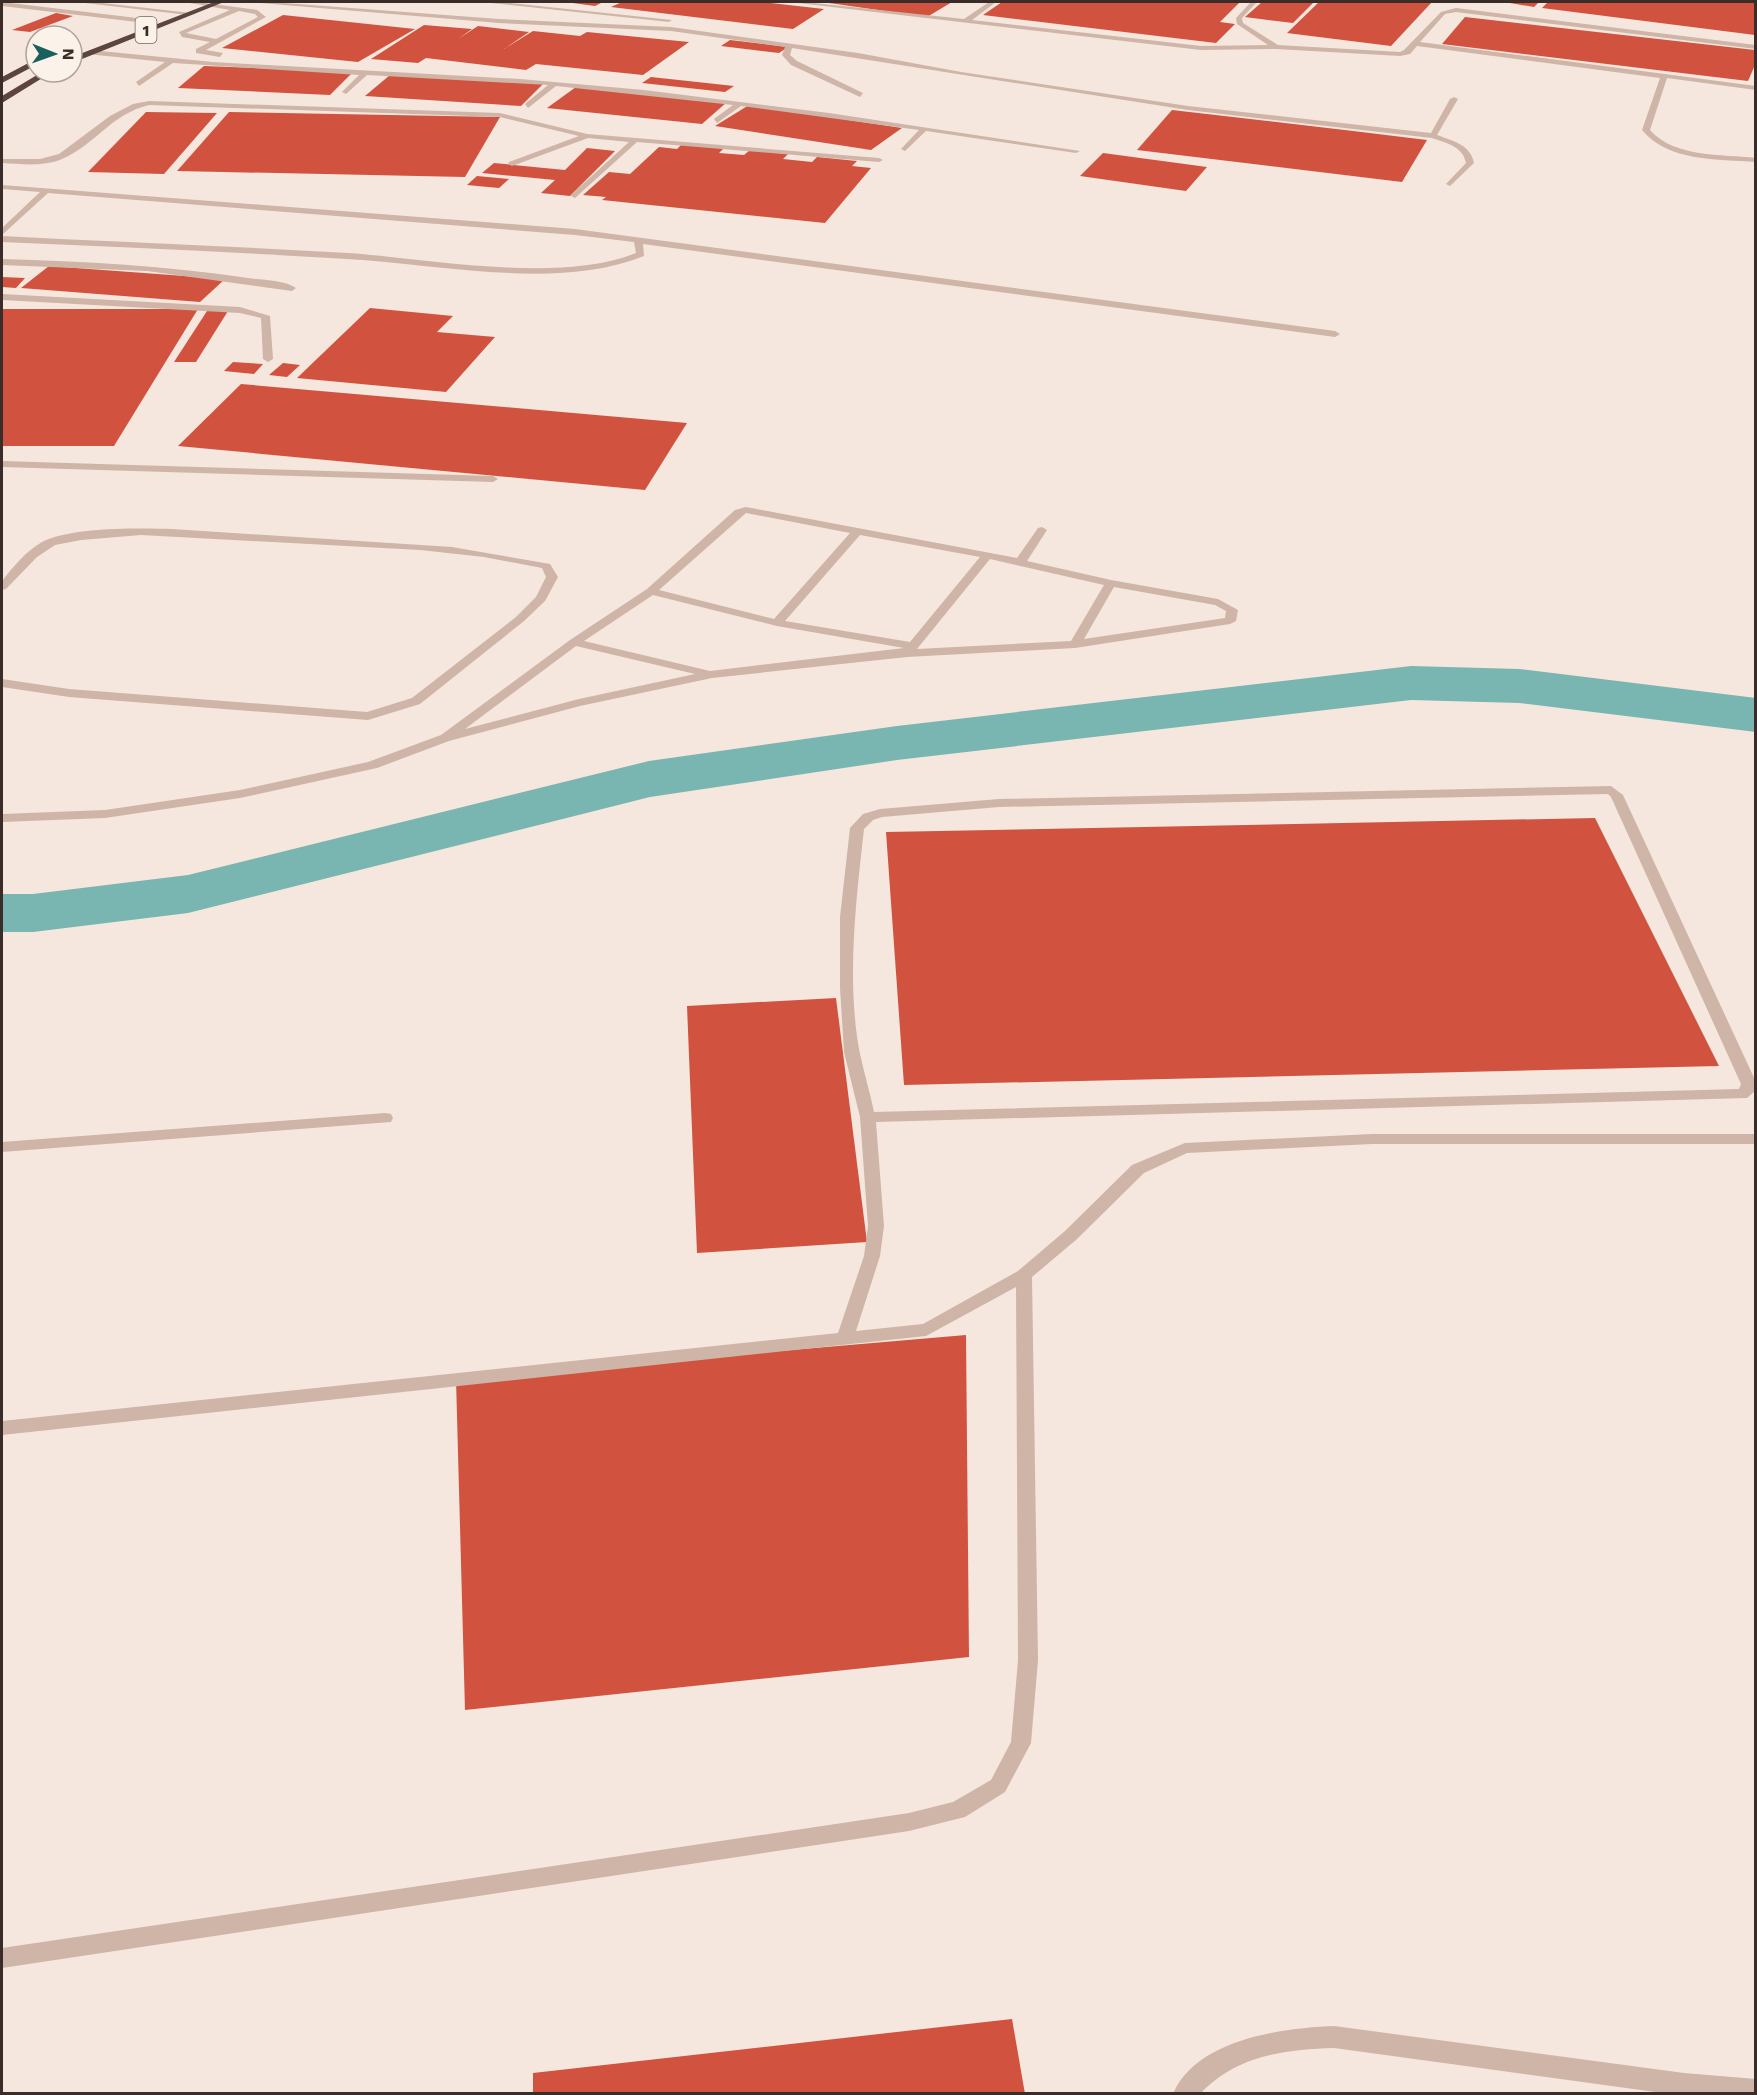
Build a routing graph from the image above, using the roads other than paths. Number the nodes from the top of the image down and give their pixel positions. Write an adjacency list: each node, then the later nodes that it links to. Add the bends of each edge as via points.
1 (79, 2): 12 (lane)
2 (186, 2): 10 (lane); 12 (highway, 1)
3 (220, 2): 10 (highway, 1)
4 (251, 2): 22 (lane, via 671,29)
5 (484, 2): 17 (lane)
6 (792, 2): 18 (lane)
7 (993, 2): 18 (lane)
8 (1254, 2): 23 (lane, via 1239,18 1240,24)
9 (2, 4): 11 (lane)
10 (211, 5): 13 (lane); 14 (highway, 1)
11 (18, 6): 15 (lane); 16 (lane)
12 (164, 9): 14 (lane); 16 (highway, 1)
13 (237, 10): 20 (lane, via 257,12 263,17); 20 (lane, via 182,32 184,36)
14 (188, 13): 25 (highway, 1)
15 (2, 14)
16 (137, 20): 19 (highway, 1)
17 (677, 20)
18 (965, 22): 23 (lane, via 1201,48)
19 (118, 28)
20 (215, 41): 27 (lane, via 200,51)
21 (1413, 43): 23 (lane, via 1407,52 1391,55); 24 (lane, via 1443,13 1456,10); 31 (lane)
22 (789, 45): 38 (lane, via 786,55 794,63); 45 (lane, via 1188,108)
23 (1276, 47)
24 (1755, 47)
25 (90, 52): 26 (highway, 1); 28 (lane)
26 (84, 55)
27 (265, 60)
28 (171, 61): 30 (lane); 34 (lane)
29 (24, 68): 32 (highway)
30 (366, 73): 35 (lane); 37 (lane)
31 (1664, 75): 36 (lane); 51 (lane, via 1646,130 1652,140 1669,149)
32 (2, 80)
33 (28, 84): 40 (highway)
34 (139, 84)
35 (554, 84): 41 (lane); 42 (lane)
36 (1755, 88)
37 (346, 92)
38 (860, 95)
39 (1454, 99): 45 (lane)
40 (2, 100)
41 (740, 103): 43 (lane); 44 (lane)
42 (528, 106)
43 (717, 121)
44 (924, 129): 48 (lane); 49 (lane)
45 (1433, 135): 54 (lane, via 1460,146 1470,159 1470,164)
46 (587, 136): 47 (lane); 52 (lane, via 500,115 149,103 109,118 62,156); 53 (lane)
47 (636, 139): 50 (lane); 57 (lane)
48 (905, 149)
49 (1076, 151)
50 (879, 160)
51 (1755, 160)
52 (2, 161)
53 (512, 164)
54 (1450, 184)
55 (2, 187): 56 (lane)
56 (46, 191): 58 (lane); 60 (lane, via 324,210)
57 (575, 195)
58 (2, 232)
59 (2, 239): 60 (lane, via 351,256 538,270 604,266 632,260 641,254)
60 (637, 239): 64 (lane)
61 (2, 262): 62 (lane, via 231,277)
62 (292, 288)
63 (2, 297): 65 (lane, via 240,310 265,316)
64 (1335, 334)
65 (268, 359)
66 (2, 464): 67 (lane)
67 (493, 479)
68 (858, 530): 70 (lane); 74 (lane, via 746,510 739,512); 75 (lane)
69 (1042, 530): 71 (lane)
70 (987, 555): 71 (lane); 78 (lane)
71 (1020, 562): 72 (lane)
72 (1111, 582): 77 (lane); 77 (lane, via 1218,602 1232,610 1230,621)
73 (2, 586): 80 (lane, via 50,542 108,533 418,547 511,557 546,566 552,576 541,599 520,619 416,701 368,716 69,693)
74 (651, 591): 75 (lane); 76 (lane)
75 (777, 623): 78 (lane)
76 (574, 642): 79 (lane); 81 (lane)
77 (1075, 644): 78 (lane)
78 (909, 650): 79 (lane)
79 (712, 674): 81 (lane)
80 (2, 683)
81 (445, 738): 82 (lane, via 372,765 240,794 105,814)
82 (2, 818)
83 (868, 1117): 83 (lane, via 852,1052 847,988 847,917 857,828 868,817 894,810 999,803 1611,790 1617,795 1749,1084 1742,1094); 88 (lane, via 876,1226 872,1256)
84 (385, 1119): 86 (lane)
85 (1755, 1138): 87 (lane, via 1372,1139 1185,1148 1138,1168)
86 (2, 1147)
87 (1024, 1275): 88 (lane, via 926,1330); 90 (lane, via 1028,1659 1021,1743 998,1786 958,1810 909,1822)
88 (845, 1338): 89 (lane)
89 (2, 1428)
90 (2, 1958)
91 (1755, 2090): 92 (lane, via 1334,2037 1298,2038 1248,2048 1214,2066)
92 (1184, 2094)

